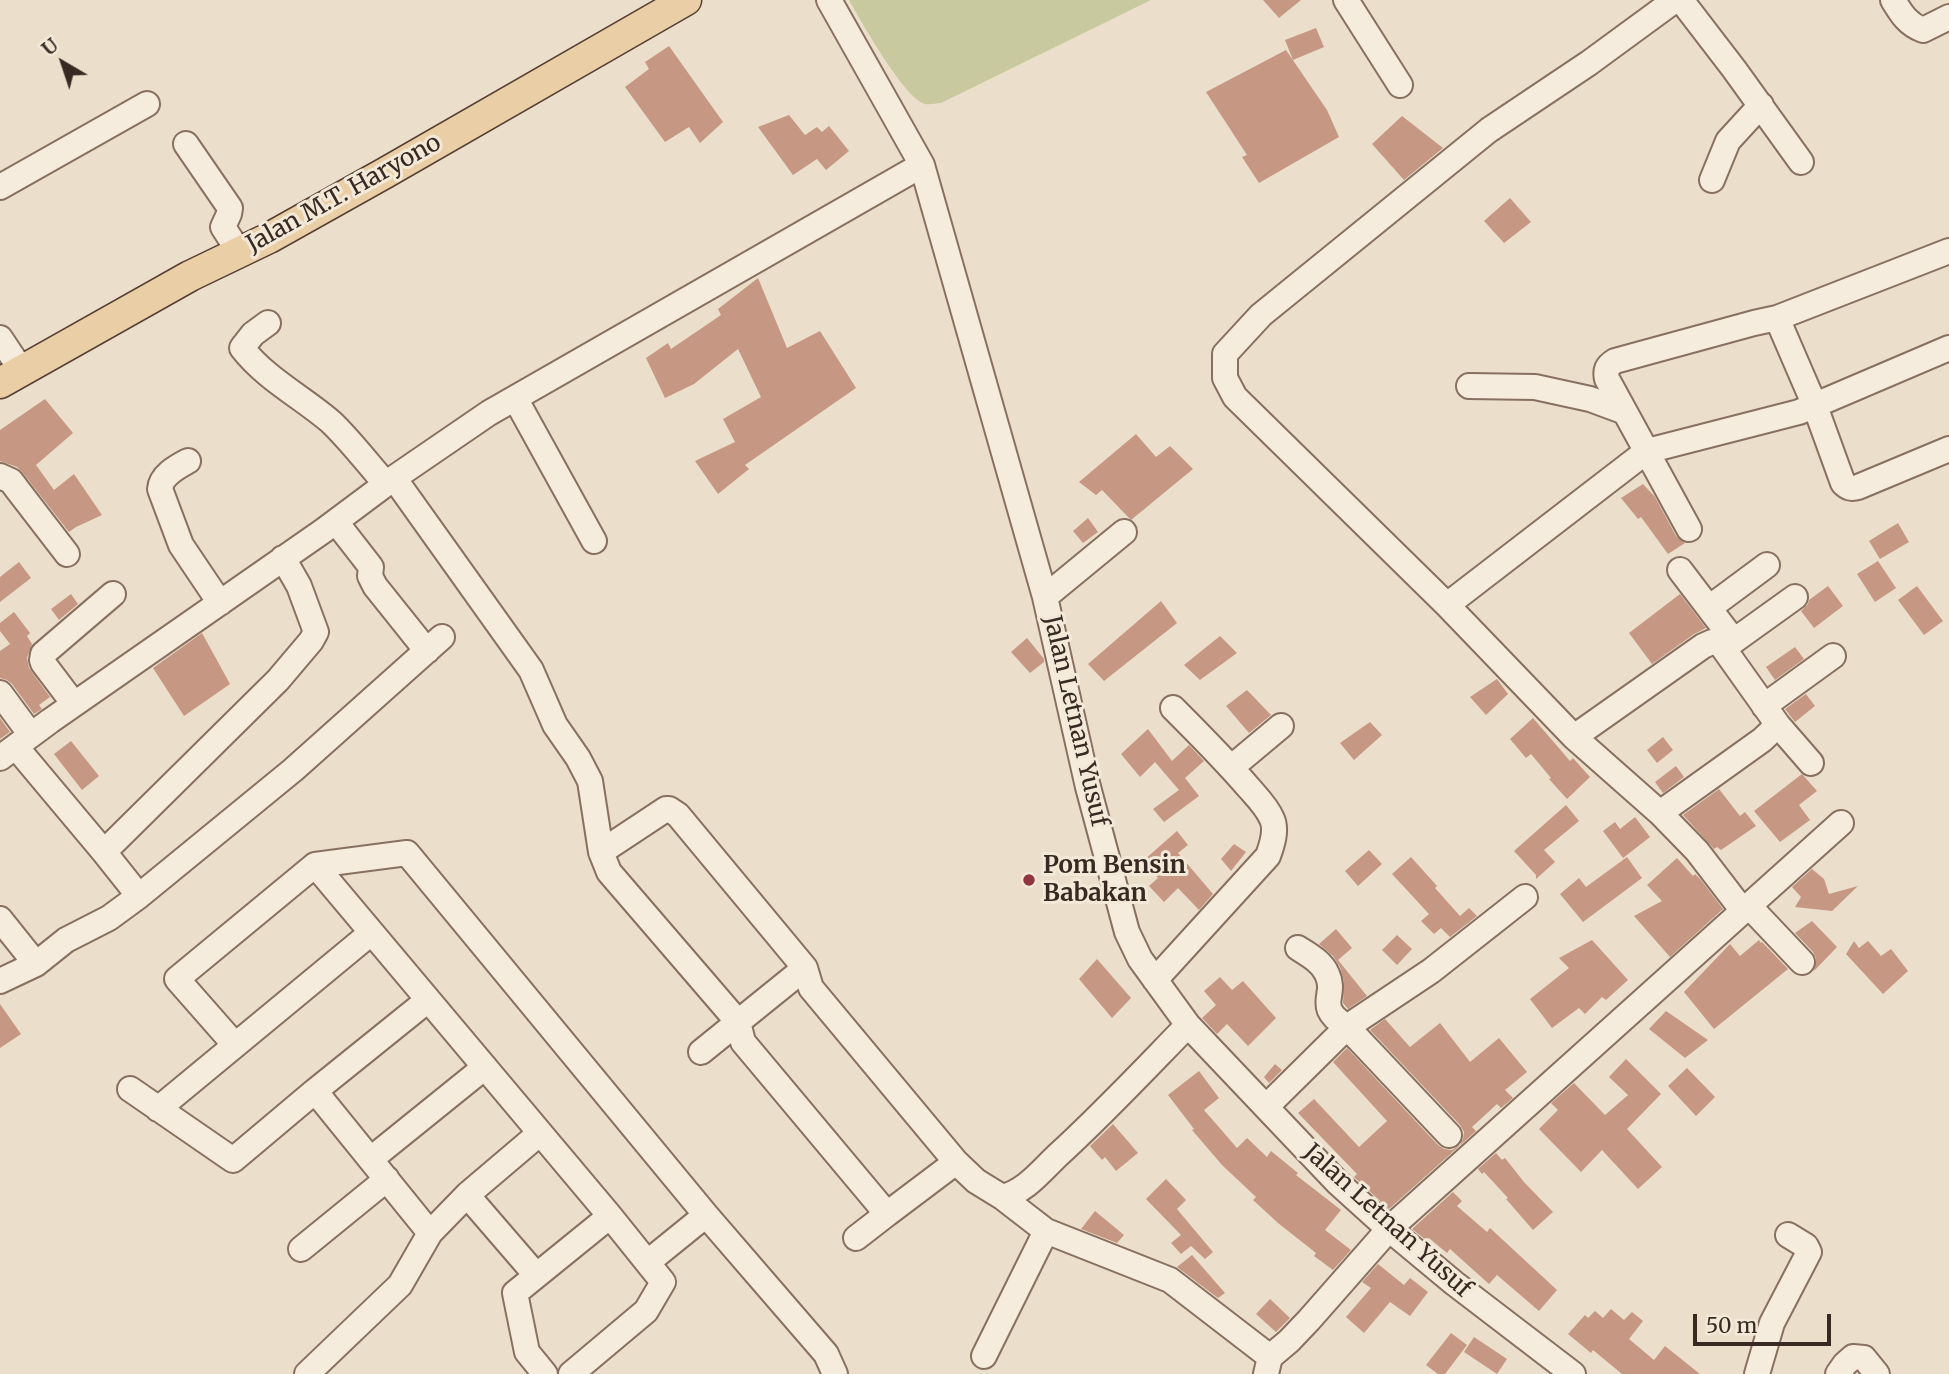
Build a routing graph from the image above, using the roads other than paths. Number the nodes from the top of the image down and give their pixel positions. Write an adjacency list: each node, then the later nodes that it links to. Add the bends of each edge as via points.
1 (686, 0): 17 (main road, Jalan M.T. Haryono)
2 (829, 0): 13 (street, Jalan Letnan Yusuf)
3 (1346, 0): 8 (street)
4 (1675, 0): 44 (street, via 1489,130 1261,315 1225,354 1225,378 1236,397)
5 (1681, 0): 10 (street)
6 (1893, 0): 7 (street, via 1908,22 1923,30)
7 (1949, 17)
8 (1400, 85)
9 (147, 104): 15 (street)
10 (1760, 105): 12 (street); 14 (street, via 1728,141)
11 (186, 144): 17 (street, via 230,208 223,227)
12 (1801, 162)
13 (922, 165): 24 (street); 41 (street, Jalan Letnan Yusuf)
14 (1712, 180)
15 (0, 187)
16 (1949, 251): 18 (street)
17 (239, 252): 22 (main road, Jalan M.T. Haryono)
18 (1777, 318): 25 (street); 26 (street, via 1615,361 1606,369 1607,379)
19 (268, 323): 31 (street, via 242,348 331,422)
20 (0, 338): 22 (street)
21 (1949, 348): 25 (street)
22 (11, 377)
23 (1469, 386): 26 (street, via 1535,387)
24 (515, 398): 31 (street); 35 (street)
25 (1815, 406): 27 (street, via 1843,483 1850,488); 28 (street)
26 (1625, 412): 28 (street)
27 (1949, 449)
28 (1647, 451): 33 (street); 44 (street)
29 (188, 461): 43 (street, via 165,477 160,489 181,545)
30 (0, 476): 36 (street, via 11,481)
31 (390, 481): 32 (street); 60 (street, via 531,670 555,725 590,782)
32 (336, 522): 37 (street); 62 (street, via 371,566 370,576 382,596 435,644 293,770)
33 (1689, 529)
34 (1124, 532): 41 (street)
35 (594, 541)
36 (67, 554)
37 (283, 558): 43 (street); 59 (street, via 314,624 311,641)
38 (1767, 565): 45 (street)
39 (1680, 570): 45 (street)
40 (113, 594): 49 (street, via 43,654 41,660)
41 (1045, 597): 71 (street, Jalan Letnan Yusuf, via 1127,932)
42 (1794, 597): 46 (street)
43 (220, 603): 49 (street)
44 (1447, 605): 53 (street)
45 (1709, 608): 46 (street)
46 (1729, 645): 51 (street); 53 (street, via 1712,642 1703,646)
47 (1833, 656): 51 (street)
48 (0, 693): 54 (street)
49 (74, 704): 54 (street)
50 (1173, 708): 56 (street)
51 (1771, 716): 55 (street); 57 (street, via 1762,740)
52 (1281, 726): 56 (street)
53 (1574, 737): 57 (street)
54 (16, 747): 59 (street)
55 (1811, 762)
56 (1231, 767): 71 (street, via 1273,820 1273,842 1268,856)
57 (1660, 813): 64 (street)
58 (1841, 823): 64 (street)
59 (104, 852): 62 (street)
60 (601, 852): 70 (street, via 666,809 674,812); 74 (street, via 614,879)
61 (315, 866): 66 (street); 77 (street, via 177,979); 92 (street, via 407,852)
62 (139, 896): 69 (street, via 66,940)
63 (1525, 897): 76 (street, via 1431,971)
64 (1746, 908): 68 (street); 94 (street)
65 (0, 919): 69 (street)
66 (371, 933): 73 (street); 77 (street)
67 (1298, 948): 76 (street, via 1326,970 1327,1005)
68 (1802, 962)
69 (36, 964): 72 (street)
70 (805, 968): 74 (street); 87 (street, via 811,988)
71 (1155, 980): 75 (street, Jalan Letnan Yusuf)
72 (0, 981)
73 (428, 1000): 79 (street); 81 (street)
74 (738, 1022): 78 (street); 91 (street, via 743,1042)
75 (1188, 1025): 82 (street, Jalan Letnan Yusuf); 90 (street, via 1028,1183)
76 (1347, 1027): 82 (street); 85 (street)
77 (235, 1045): 83 (street)
78 (701, 1052)
79 (485, 1067): 84 (street); 86 (street)
80 (130, 1089): 83 (street)
81 (315, 1091): 83 (street, via 233,1160); 86 (street)
82 (1266, 1107): 94 (street, Jalan Letnan Yusuf)
83 (158, 1109)
84 (540, 1133): 89 (street); 93 (street)
85 (1449, 1135)
86 (370, 1159): 88 (street)
87 (956, 1162): 90 (street); 91 (street)
88 (387, 1179): 98 (street); 99 (street)
89 (467, 1195): 98 (street); 101 (street)
90 (1002, 1197): 95 (street)
91 (887, 1214): 97 (street)
92 (706, 1215): 100 (street); 103 (street)
93 (610, 1216): 100 (street); 101 (street)
94 (1389, 1229): 104 (street); 105 (street, Jalan Letnan Yusuf)
95 (1046, 1231): 102 (street); 104 (street, via 1170,1280)
96 (1788, 1235): 109 (street, via 1810,1252 1772,1323)
97 (856, 1238)
98 (425, 1242): 106 (street, via 400,1285)
99 (301, 1249)
100 (648, 1262): 108 (street, via 663,1282 646,1311)
101 (536, 1275): 107 (street, via 515,1293 527,1352)
102 (984, 1356)
103 (831, 1364)
104 (1268, 1366)
105 (1557, 1369)
106 (307, 1374)
107 (545, 1374)
108 (571, 1374)
109 (1757, 1374)
110 (1838, 1374): 111 (street, via 1853,1357 1864,1358)
111 (1877, 1374)

